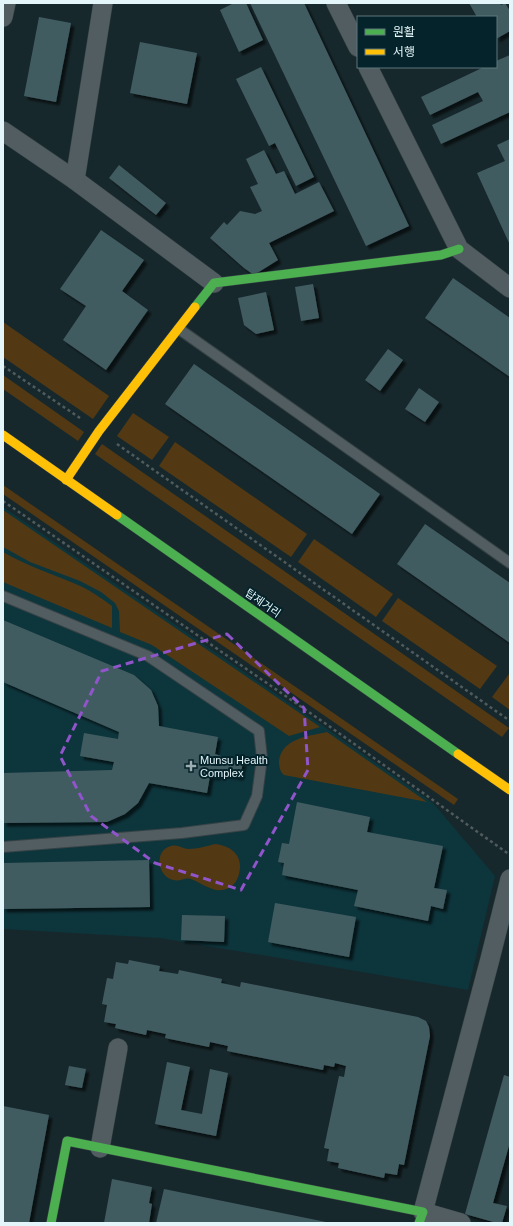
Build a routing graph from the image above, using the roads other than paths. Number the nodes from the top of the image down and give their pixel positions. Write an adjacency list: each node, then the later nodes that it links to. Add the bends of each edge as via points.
1 (6, 3): 4 (street)
2 (102, 3): 8 (street)
3 (336, 3): 5 (street)
4 (3, 17)
5 (357, 45)
6 (368, 68): 9 (street)
7 (3, 131): 8 (street)
8 (75, 180): 10 (street)
9 (459, 250): 10 (street, via 441,255); 11 (street)
10 (214, 283): 12 (street)
11 (510, 288)
12 (179, 329): 14 (street, via 99,431); 15 (lane)
13 (3, 435): 14 (street, 탑제거리)
14 (66, 480): 17 (street, 탑제거리)
15 (510, 563)
16 (3, 596): 18 (lane, via 148,656 259,731 262,758 257,796 244,825 182,834)
17 (510, 790)
18 (3, 847)
19 (510, 879): 22 (street)
20 (118, 1048): 21 (street)
21 (100, 1148): 22 (street); 23 (street, via 67,1141)
22 (421, 1217): 24 (street)
23 (51, 1223)
24 (460, 1223)

